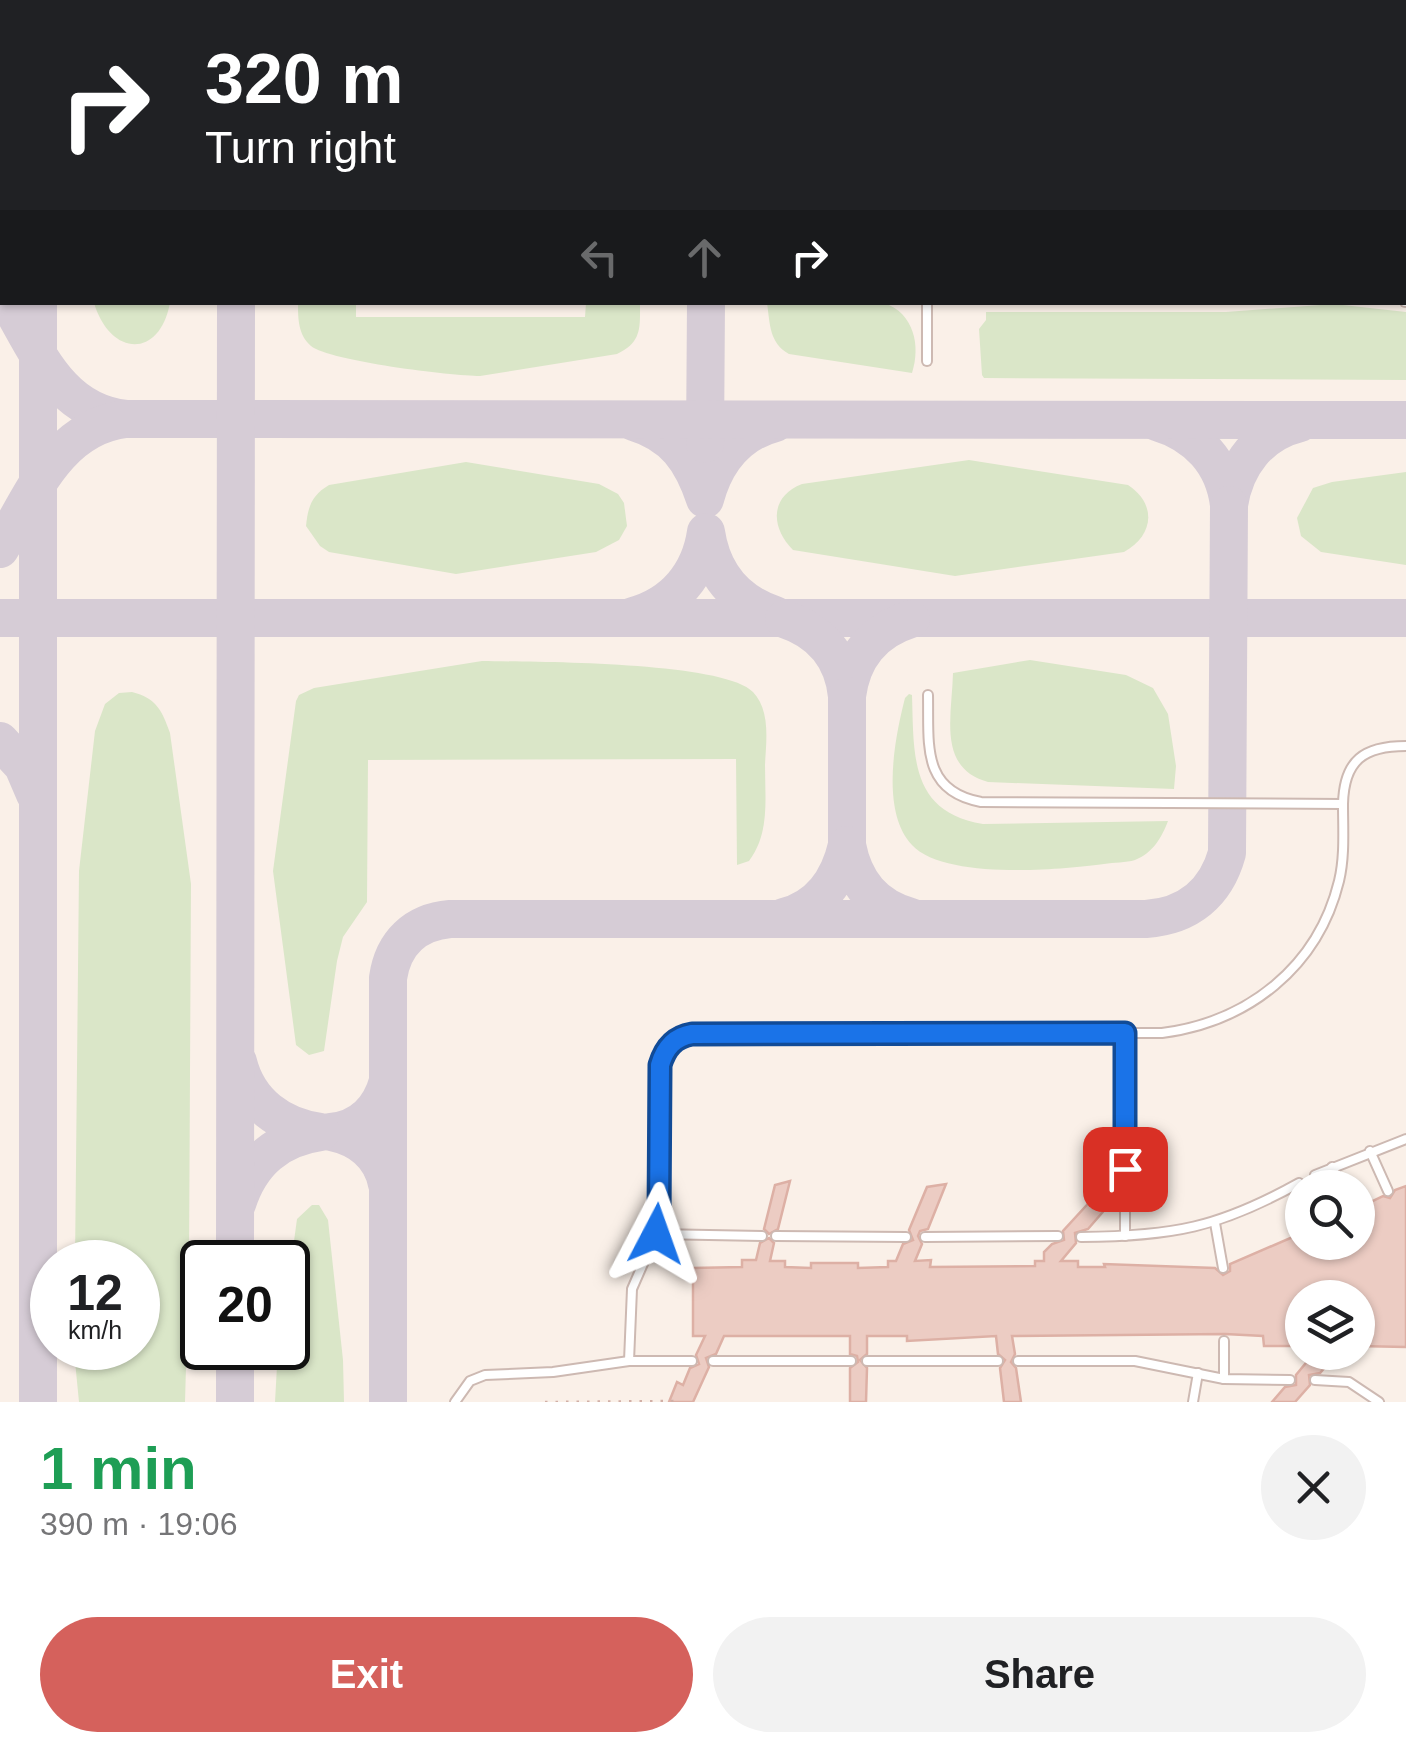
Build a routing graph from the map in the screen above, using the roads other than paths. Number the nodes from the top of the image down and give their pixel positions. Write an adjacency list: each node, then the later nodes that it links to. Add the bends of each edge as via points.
1 (926, 305): 2 (lane)
2 (927, 361)
3 (928, 695): 5 (lane, via 934,771 962,798)
4 (1406, 746): 5 (lane, via 1379,747 1360,758 1346,778)
5 (1343, 804): 6 (lane, via 1338,883 1298,964 1261,998 1215,1021)
6 (1125, 1033): 15 (lane, via 683,1036 668,1046 660,1065); 19 (lane)
7 (1406, 1139): 8 (lane)
8 (1370, 1151): 9 (lane); 13 (lane)
9 (1332, 1167): 10 (lane); 11 (lane)
10 (1326, 1170)
11 (1333, 1170)
12 (1285, 1191): 14 (lane)
13 (1388, 1191)
14 (1215, 1223): 19 (lane); 23 (lane)
15 (656, 1234): 16 (lane); 25 (lane, via 632,1289)
16 (762, 1236)
17 (776, 1236): 20 (lane)
18 (1058, 1236): 21 (lane)
19 (1126, 1236): 22 (lane)
20 (906, 1237)
21 (925, 1237)
22 (1082, 1237)
23 (1222, 1268)
24 (1224, 1342): 33 (lane)
25 (629, 1361): 26 (lane); 36 (lane, via 485,1375 470,1381)
26 (692, 1361)
27 (713, 1361): 28 (lane)
28 (851, 1361)
29 (867, 1361): 30 (lane)
30 (998, 1361)
31 (1018, 1361): 32 (lane, via 1135,1361)
32 (1198, 1373): 33 (lane); 37 (lane)
33 (1224, 1379): 34 (lane)
34 (1290, 1380)
35 (1315, 1380): 38 (lane, via 1349,1382)
36 (455, 1402)
37 (1193, 1402)
38 (1378, 1402)

